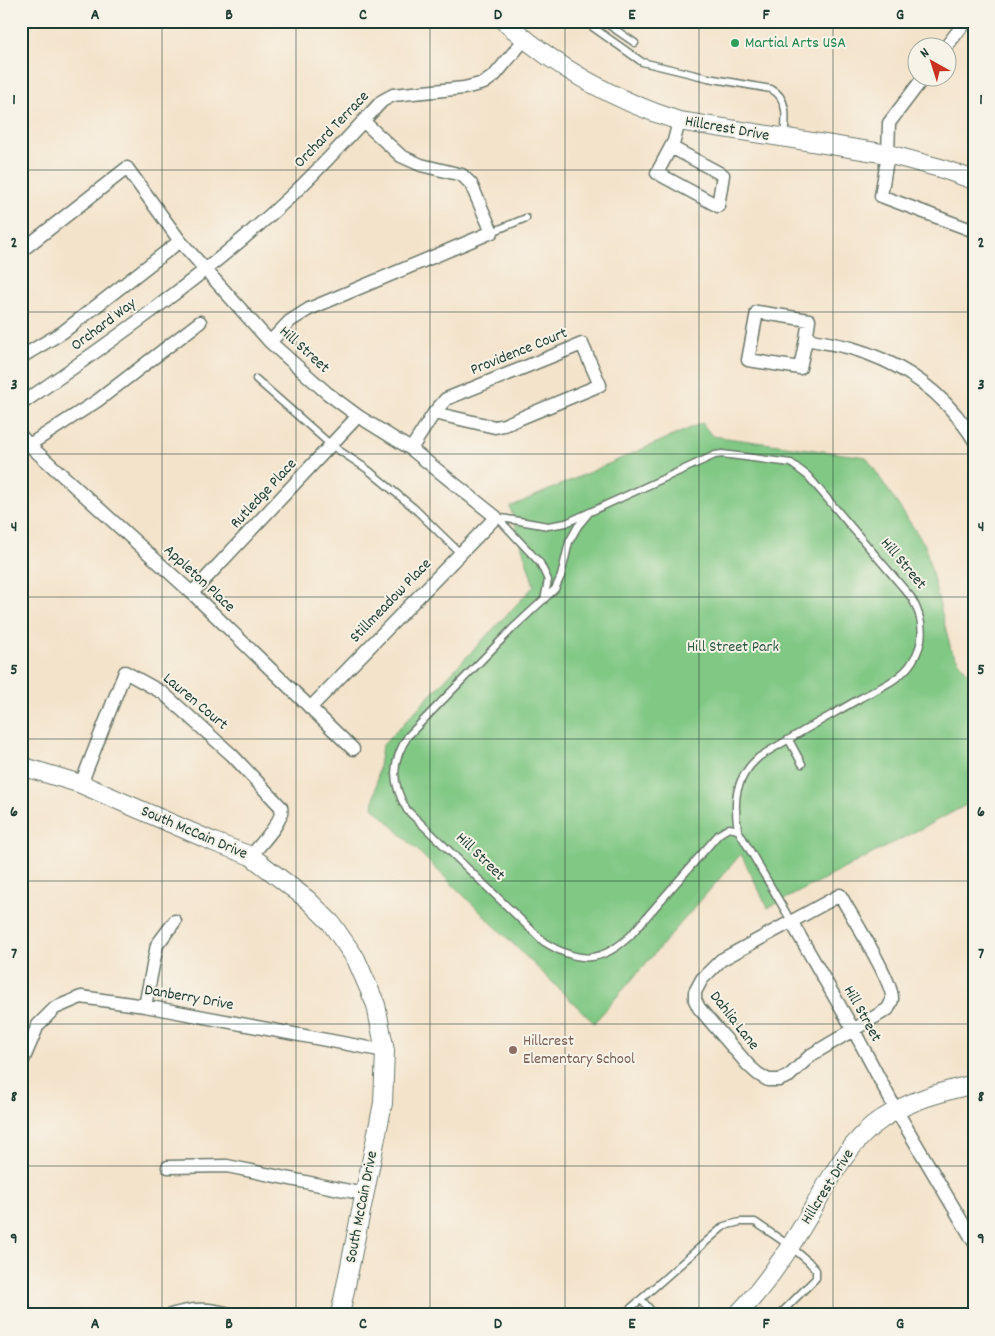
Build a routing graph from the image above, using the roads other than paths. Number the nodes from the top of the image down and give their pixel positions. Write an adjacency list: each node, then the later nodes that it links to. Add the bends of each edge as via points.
1 (504, 21): 6 (street, Hillcrest Drive)
2 (584, 21): 11 (lane, via 642,62 778,92 785,110)
3 (603, 21): 7 (lane)
4 (966, 21): 5 (street)
5 (953, 38)
6 (524, 40): 9 (street, Orchard Terrace, via 495,76 484,83 393,95 382,101); 10 (street, Hillcrest Drive, via 556,63 624,101)
7 (635, 43)
8 (915, 88): 13 (street, via 888,123)
9 (363, 121): 17 (street, via 401,156 420,165 462,175 471,184); 20 (street, Orchard Terrace, via 290,197)
10 (679, 121): 11 (street, Hillcrest Drive); 12 (street)
11 (784, 138): 13 (street, Hillcrest Drive)
12 (671, 147): 12 (street, via 657,173 718,206 723,175)
13 (888, 154): 14 (street, Hillcrest Drive); 16 (street, via 881,196)
14 (974, 180)
15 (526, 218): 17 (lane)
16 (974, 231)
17 (492, 232): 23 (street, via 309,309 290,321)
18 (180, 241): 19 (street, Hill Street, via 127,168); 20 (street, Hill Street); 24 (street, via 63,332)
19 (21, 251)
20 (205, 270): 23 (street, Hill Street); 26 (street, Orchard Way, via 98,352)
21 (200, 322): 30 (street, via 97,401)
22 (806, 339): 22 (street, via 809,320 757,312 748,360 800,368); 29 (street, via 851,348 884,360 918,379 944,401)
23 (270, 342): 28 (street, Hill Street)
24 (21, 357)
25 (256, 379): 31 (lane)
26 (21, 404)
27 (434, 413): 27 (street, Providence Court, via 446,399 582,344 600,385 496,427); 32 (street, Providence Court)
28 (358, 416): 31 (street, Rutledge Place); 32 (street, Hill Street)
29 (972, 434)
30 (25, 440): 36 (street, Appleton Place)
31 (331, 445): 35 (lane, via 367,469 414,508); 36 (street, Rutledge Place)
32 (411, 449): 34 (street, Hill Street)
33 (591, 511): 34 (lane, Hill Street, via 566,524 548,526); 37 (lane, Hill Street, via 569,542 556,589); 39 (lane, Hill Street, via 715,455 791,464 808,476 911,598 918,610 922,636 911,664 901,674)
34 (496, 516): 35 (street, Stillmeadow Place); 37 (lane, Hill Street, via 540,563 548,580)
35 (460, 553): 38 (street, Stillmeadow Place)
36 (192, 593): 38 (street, Appleton Place)
37 (544, 600): 44 (lane, Hill Street, via 512,628 400,748 395,779 398,795 407,810 544,942 568,954 591,958 618,948 719,834 729,828)
38 (310, 708): 40 (street, Appleton Place)
39 (789, 740): 41 (lane); 44 (lane, Hill Street, via 749,766 741,780 736,796)
40 (353, 749)
41 (802, 764)
42 (21, 766): 43 (street, South McCain Drive)
43 (81, 784): 45 (street, South McCain Drive); 45 (street, Lauren Court, via 126,672 163,693 232,755 281,807 279,821)
44 (738, 830): 47 (lane, Hill Street)
45 (251, 856): 50 (street, South McCain Drive, via 308,900 331,923 356,959 376,1005)
46 (175, 921): 48 (street, via 157,945)
47 (790, 921): 49 (street, Hill Street); 49 (street, Dahlia Lane, via 840,896 882,969 892,999 888,1010); 49 (street, Dahlia Lane, via 711,969 695,992 699,1008 749,1066 768,1080 789,1076 811,1055)
48 (146, 1006): 50 (street, Danberry Drive); 51 (street, Danberry Drive, via 81,997 55,1008 38,1024)
49 (853, 1029): 53 (street, Hill Street)
50 (384, 1052): 55 (street, South McCain Drive, via 383,1102)
51 (21, 1065)
52 (974, 1084): 53 (street, Hillcrest Drive, via 918,1099)
53 (896, 1110): 56 (street, Hill Street); 57 (street, Hillcrest Drive, via 881,1119 853,1146)
54 (168, 1167): 55 (street, via 227,1166)
55 (364, 1194): 61 (street, South McCain Drive)
56 (974, 1242)
57 (790, 1246): 58 (lane, via 754,1222 724,1226); 64 (street, Hillcrest Drive, via 756,1295); 65 (lane, via 816,1270 816,1278)
58 (641, 1299): 62 (lane); 63 (lane)
59 (171, 1315): 60 (street, via 203,1309)
60 (232, 1315)
61 (340, 1315)
62 (623, 1315)
63 (655, 1315)
64 (737, 1315)
65 (779, 1315)

